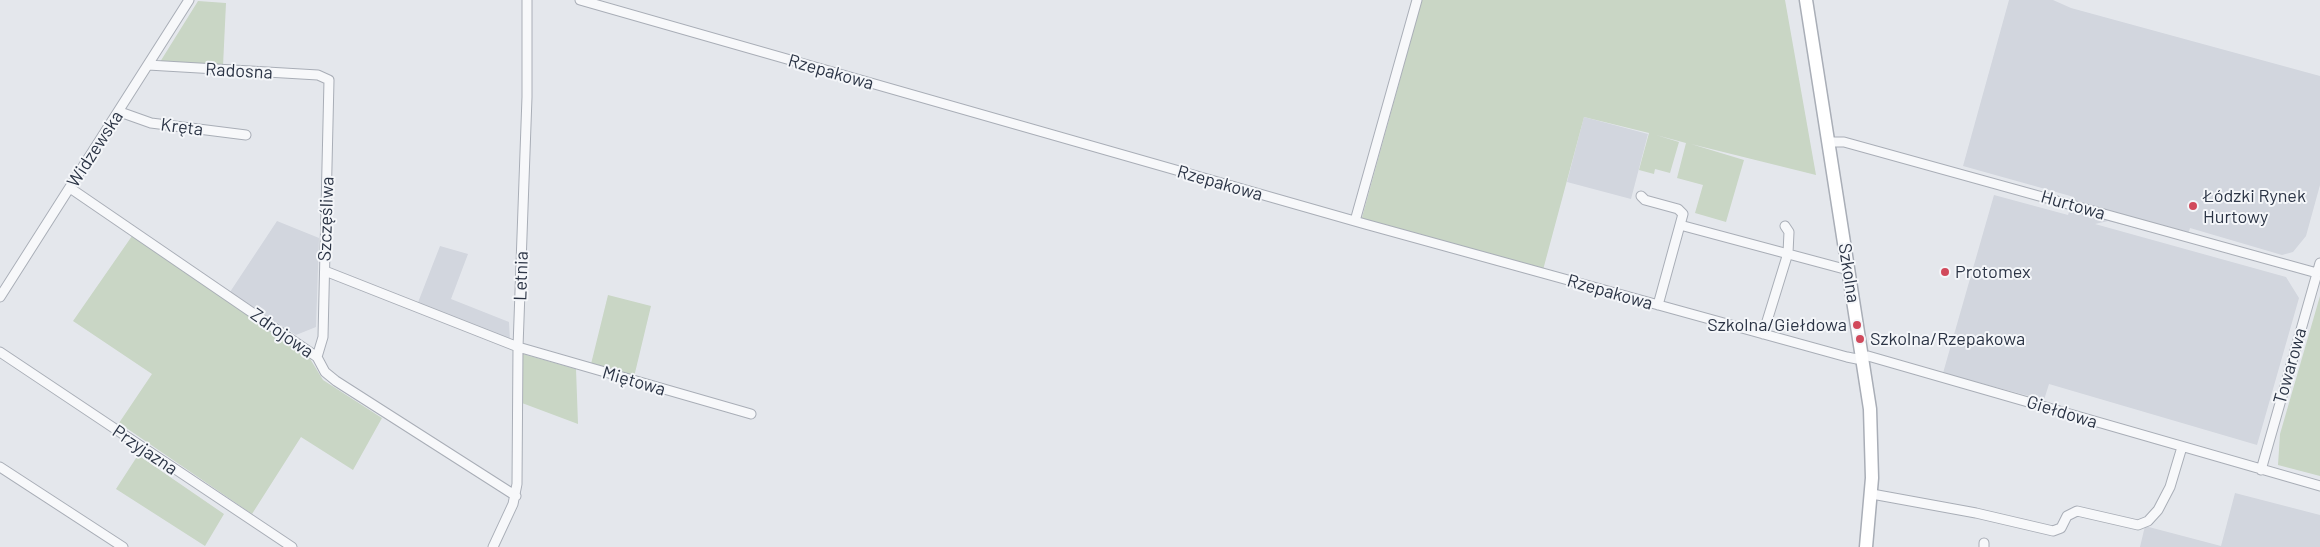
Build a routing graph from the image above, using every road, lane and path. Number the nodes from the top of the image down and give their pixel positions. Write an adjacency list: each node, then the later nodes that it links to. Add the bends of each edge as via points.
1 (189, 0): 6 (street, Widzewska)
2 (527, 0): 24 (street, Letnia, via 527,98)
3 (580, 0): 13 (street, Rzepakowa)
4 (1417, 0): 13 (street)
5 (1806, 0): 10 (street, Szkolna)
6 (148, 65): 7 (street, Radosna, via 318,75); 8 (street, Widzewska)
7 (329, 80): 19 (street, Szczęśliwa)
8 (120, 112): 9 (street, Kręta, via 151,123); 11 (street, Widzewska)
9 (246, 135)
10 (1828, 142): 18 (street, Szkolna); 20 (street, Hurtowa, via 1854,145)
11 (70, 188): 21 (street, Widzewska); 26 (street, Zdrojowa)
12 (1641, 196): 14 (street, via 1681,211)
13 (1355, 221): 22 (street, Rzepakowa)
14 (1680, 225): 16 (street); 22 (street)
15 (1785, 226): 16 (street, via 1789,232)
16 (1788, 253): 18 (street); 23 (street)
17 (2320, 263): 20 (street, Towarowa)
18 (1848, 270): 27 (street, Szkolna)
19 (325, 271): 24 (street, Miętowa); 26 (street, Szczęśliwa, via 323,337)
20 (2317, 273): 31 (street, Towarowa)
21 (0, 297)
22 (1658, 305): 23 (street, Rzepakowa)
23 (1763, 334): 27 (street, Rzepakowa, via 1847,357)
24 (518, 347): 28 (street, Miętowa); 34 (street, Letnia)
25 (0, 352): 36 (street, Przyjazna)
26 (317, 357): 34 (street, Zdrojowa, via 325,372 336,381)
27 (1862, 357): 29 (street, Giełdowa, via 1993,391); 33 (street, Szkolna, via 1872,434)
28 (751, 414)
29 (2182, 447): 31 (street, Giełdowa); 33 (street, via 2172,481 2158,510 2148,521 2138,525 2077,510 2067,516 2061,528 2053,531)
30 (0, 467): 35 (street)
31 (2261, 470): 32 (street, Giełdowa)
32 (2320, 486)
33 (1872, 494): 38 (street, Szkolna)
34 (516, 496): 37 (street, Letnia)
35 (123, 547)
36 (292, 547)
37 (493, 547)
38 (1866, 547)

